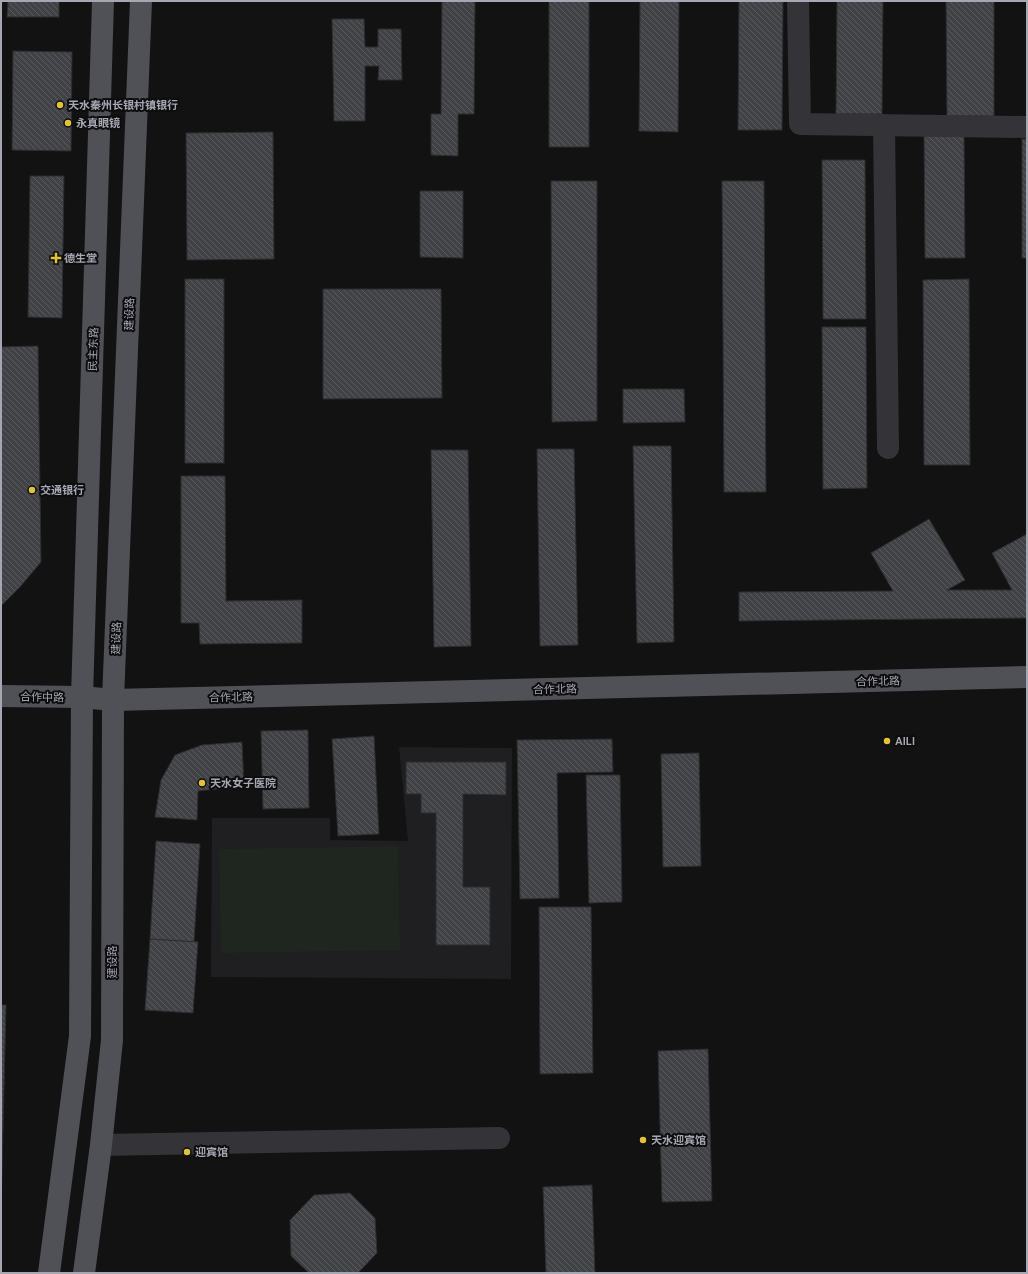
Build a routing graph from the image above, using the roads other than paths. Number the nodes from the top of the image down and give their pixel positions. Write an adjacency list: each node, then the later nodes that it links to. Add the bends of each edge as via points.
1 (103, 1): 9 (main road, 民主东路)
2 (141, 1): 10 (main road, 建设路)
3 (798, 1): 4 (street, via 800,124)
4 (884, 125): 5 (street); 6 (street)
5 (1027, 127)
6 (888, 448)
7 (1027, 677): 10 (main road, 合作北路)
8 (1, 696): 9 (main road, 合作中路)
9 (82, 697): 10 (main road, 合作北路); 13 (main road, via 80,1036)
10 (114, 700): 12 (main road, 建设路, via 112,1040)
11 (499, 1138): 12 (street)
12 (101, 1145): 14 (main road, 建设路)
13 (49, 1273)
14 (84, 1273)

